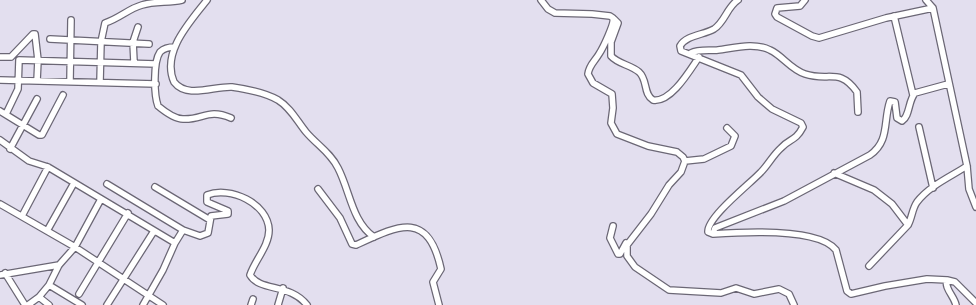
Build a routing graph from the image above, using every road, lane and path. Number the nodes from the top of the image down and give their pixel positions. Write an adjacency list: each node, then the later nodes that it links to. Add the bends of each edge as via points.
1 (182, 0): 14 (street, via 144,4 119,18 105,22)
2 (207, 0): 17 (street)
3 (541, 0): 9 (street, via 555,13 592,14 610,16)
4 (738, 0): 18 (street, via 716,27 682,43 681,51)
5 (805, 0): 8 (street, via 800,6 777,8 776,14 777,17 815,37)
6 (926, 0): 7 (street)
7 (933, 8): 8 (street); 32 (street)
8 (894, 16): 34 (street)
9 (614, 19): 20 (street, via 618,23 611,42 612,56 639,72 645,82 648,96 653,100 659,100 672,93); 45 (street, via 614,24 588,74 593,83 612,94 613,128 619,135 636,142 680,153)
10 (71, 20): 13 (street)
11 (138, 27): 15 (street)
12 (50, 39): 13 (street)
13 (70, 41): 14 (street); 22 (street)
14 (101, 42): 15 (street); 23 (street)
15 (133, 42): 16 (street); 24 (street)
16 (149, 44)
17 (175, 47): 25 (street, via 166,48 161,52); 67 (street, via 170,67 172,80 179,87 199,91 236,88 271,96 293,113 306,132 330,155 346,187 358,222)
18 (690, 54): 20 (street); 37 (street, via 737,46 769,49 790,67 802,73 815,77 843,78 858,93)
19 (0, 57): 21 (street, via 11,57 35,34)
20 (699, 57): 66 (street, via 741,75 758,98 803,126 795,139 781,147 762,171 732,198 708,228 708,232)
21 (38, 60): 22 (street); 27 (street, via 19,60); 28 (street)
22 (70, 61): 23 (street); 29 (street)
23 (100, 62): 24 (street); 30 (street)
24 (134, 62): 25 (street)
25 (156, 64): 31 (street)
26 (0, 80): 27 (street)
27 (18, 80): 28 (street); 38 (street, via 18,89)
28 (37, 81): 29 (street)
29 (70, 81): 30 (street)
30 (100, 82): 31 (street)
31 (156, 84): 39 (street, via 158,106 176,117 182,119 211,113)
32 (948, 84): 34 (street, via 917,91); 46 (street)
33 (63, 95): 40 (street, via 44,134 39,136)
34 (913, 95): 48 (street, via 902,121 897,118 895,102 890,102 885,137 876,150)
35 (37, 99): 40 (street)
36 (0, 111): 38 (street)
37 (858, 112)
38 (6, 114): 40 (street)
39 (231, 118)
40 (24, 126): 44 (street)
41 (919, 127): 52 (street)
42 (727, 128): 45 (street, via 735,136 731,146 704,159)
43 (0, 140): 44 (street)
44 (10, 149): 47 (street, via 29,161)
45 (685, 161): 65 (street, via 681,172)
46 (967, 166): 52 (street); 56 (street, via 969,189)
47 (48, 167): 49 (street); 58 (street)
48 (834, 173): 60 (street, via 874,190 892,204); 66 (street, via 784,201 715,228)
49 (74, 183): 54 (street); 63 (street)
50 (107, 184): 62 (street)
51 (155, 187): 59 (street)
52 (933, 188): 60 (street, via 918,201)
53 (318, 189): 67 (street, via 340,218 352,244)
54 (101, 199): 57 (street); 69 (street)
55 (0, 204): 58 (street)
56 (976, 207)
57 (128, 213): 64 (street); 70 (street)
58 (22, 216): 63 (street)
59 (210, 220): 62 (street, via 206,235 200,236); 77 (street, via 212,216 227,216 229,213 207,202 209,194 233,194 257,206 267,220 269,229 265,246 250,275 255,282)
60 (908, 225): 72 (street)
61 (613, 226): 65 (street, via 610,238 619,255 626,242)
62 (183, 230): 68 (street)
63 (47, 231): 69 (street)
64 (154, 231): 68 (street); 74 (street)
65 (636, 233): 94 (street, via 627,246 628,256 638,269 665,288 674,291 721,293 736,288 754,294 779,289 789,294)
66 (713, 234): 75 (street, via 779,233 808,236 825,242 836,250 847,291 851,294 927,279)
67 (374, 237): 93 (street, via 411,226 426,234 441,269 433,282)
68 (175, 243): 79 (street)
69 (74, 247): 70 (street); 71 (street)
70 (98, 262): 74 (street); 78 (street)
71 (59, 265): 73 (street); 76 (street)
72 (869, 266)
73 (3, 274): 83 (street)
74 (124, 278): 79 (street); 87 (street)
75 (947, 280): 82 (street, via 955,282); 95 (street, via 947,288)
76 (49, 285): 80 (street); 86 (street)
77 (282, 288): 91 (street); 92 (street, via 294,293)
78 (80, 294)
79 (148, 295): 88 (street); 89 (street)
80 (40, 297): 84 (street); 85 (street)
81 (253, 299): 90 (street)
82 (976, 304)
83 (25, 305)
84 (28, 305)
85 (49, 305)
86 (82, 305)
87 (108, 305)
88 (143, 305)
89 (163, 305)
90 (251, 305)
91 (278, 305)
92 (307, 305)
93 (439, 305)
94 (794, 305)
95 (956, 305)

